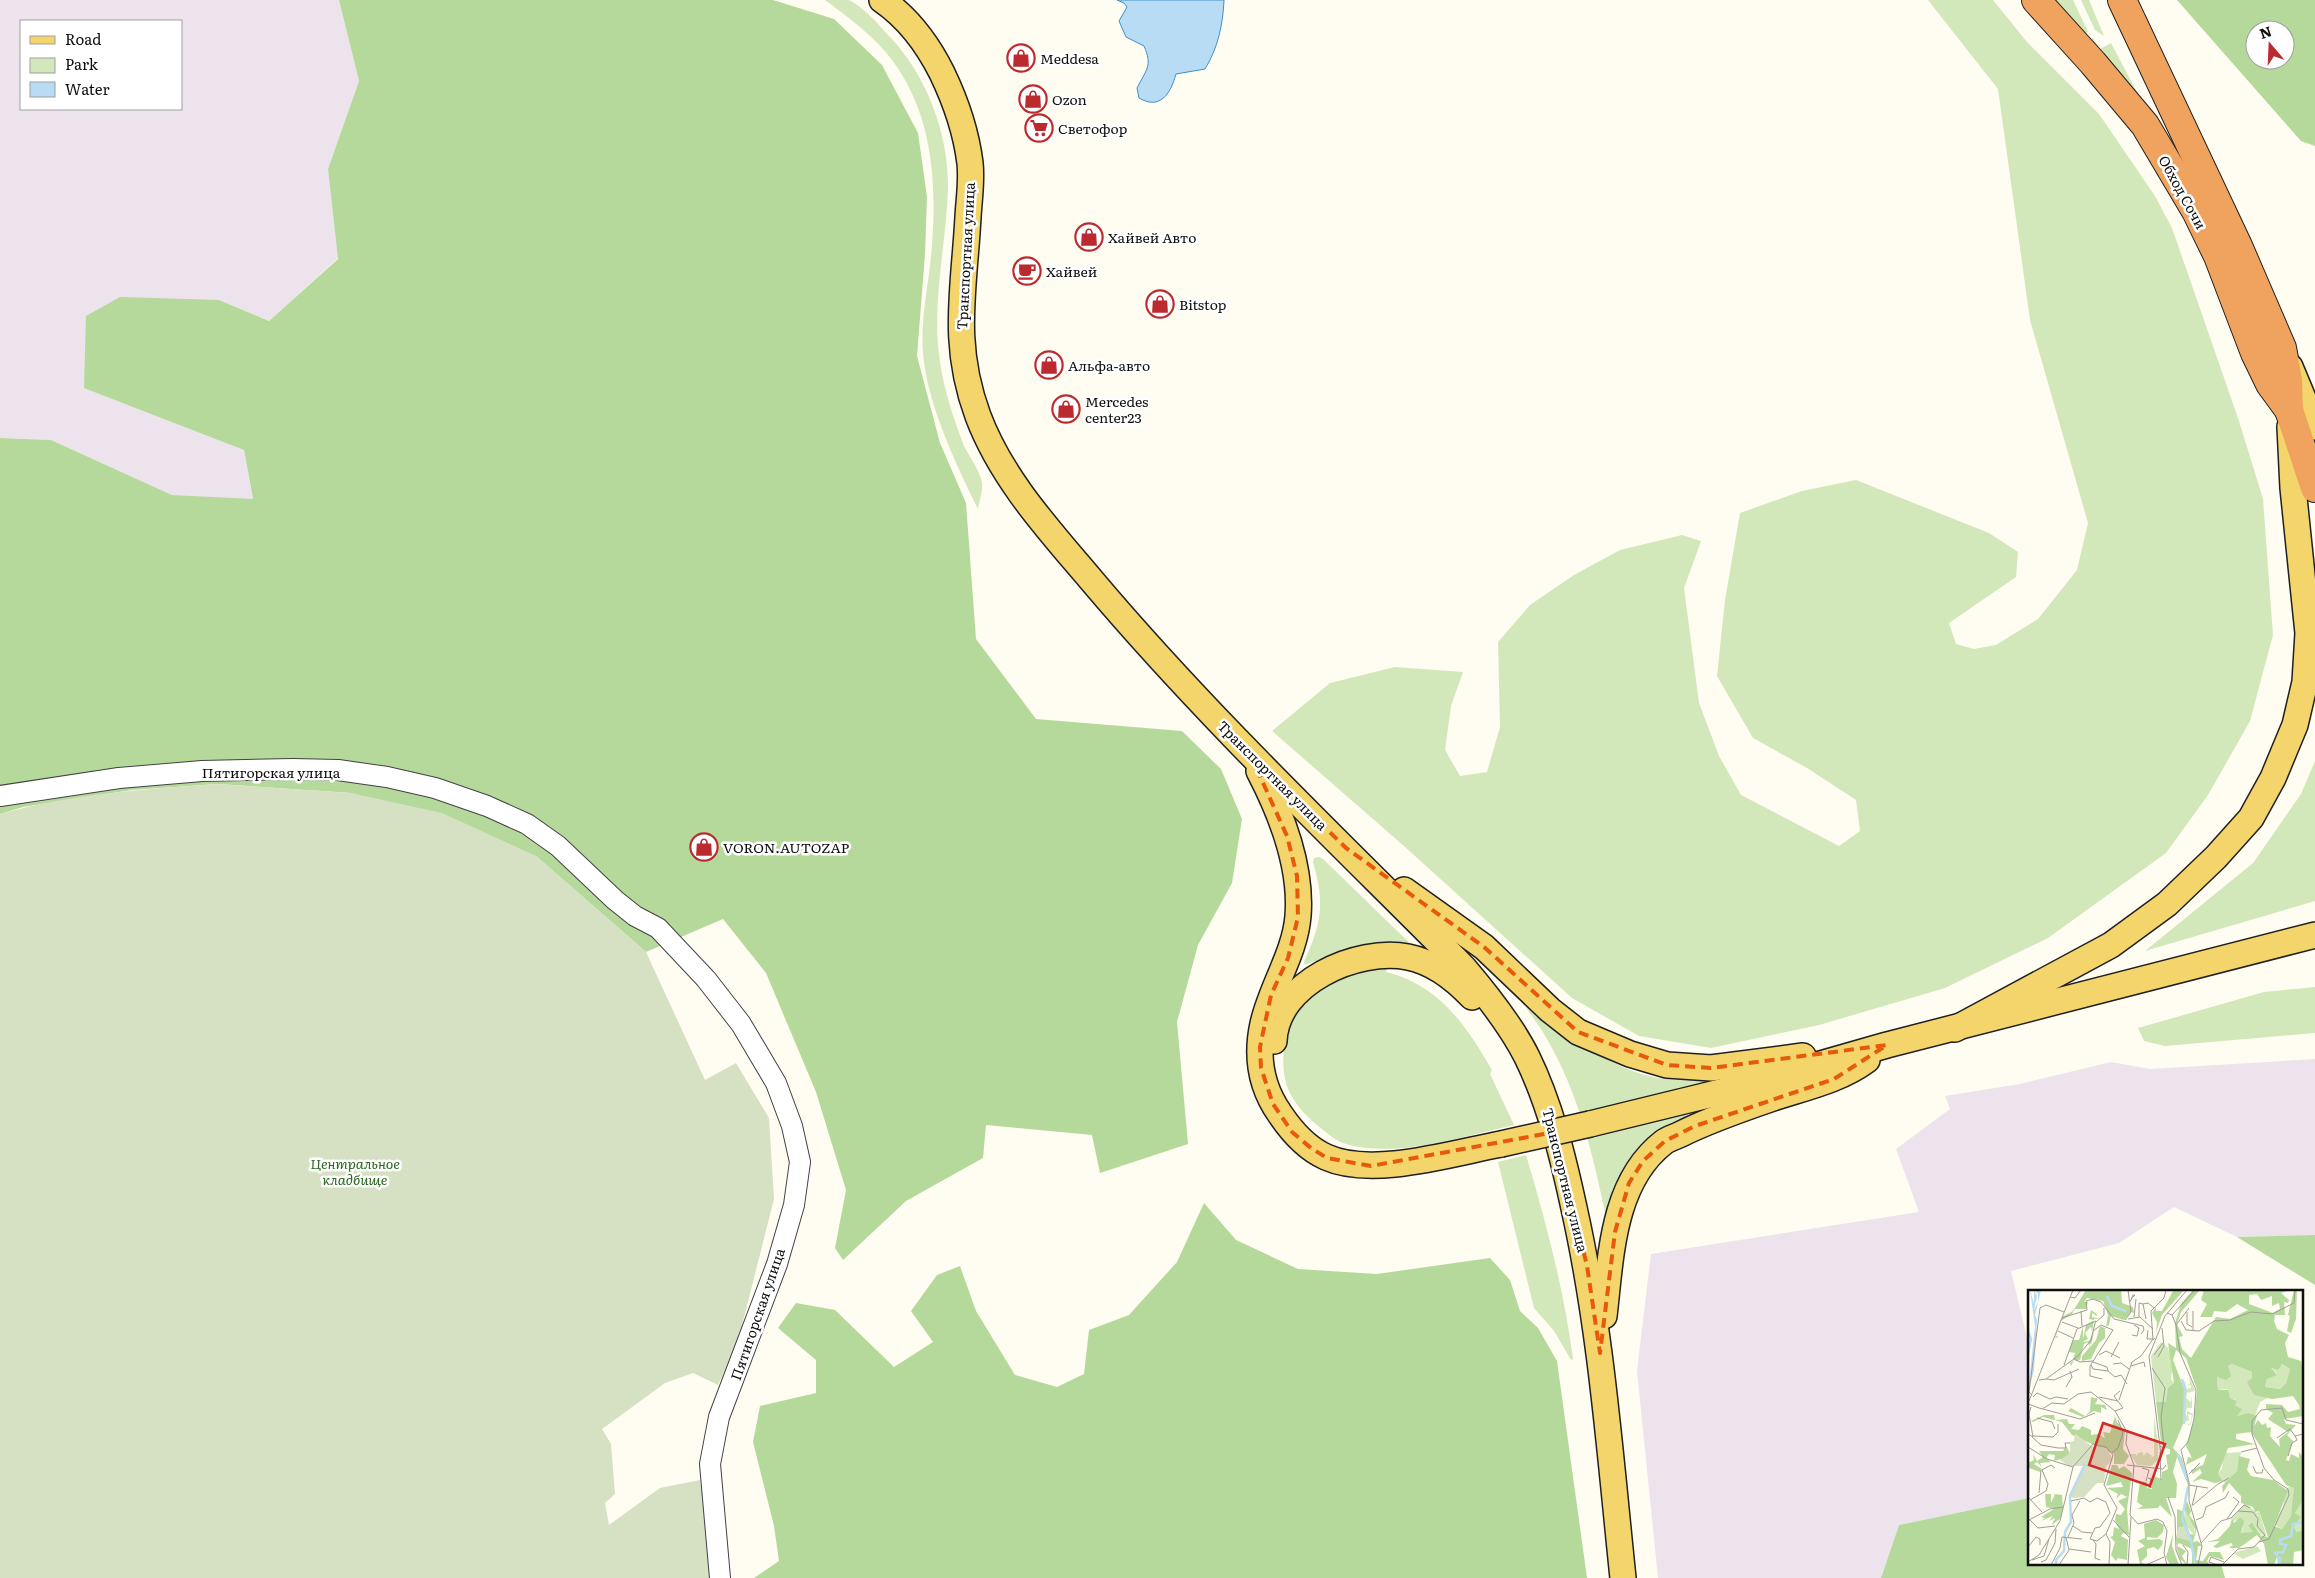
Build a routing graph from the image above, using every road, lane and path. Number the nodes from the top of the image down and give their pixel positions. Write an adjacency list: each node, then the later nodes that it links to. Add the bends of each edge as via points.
1 (882, 0): 8 (main road, Транспортная улица, via 912,28 933,56 952,95 964,131 970,166 960,343 965,372 986,436 1005,472 1066,550 1122,616)
2 (2036, 0): 5 (highway, Обход Сочи, via 2145,125 2196,211 2218,256 2255,353 2270,384)
3 (2122, 0): 4 (highway, Обход Сочи, via 2238,246)
4 (2282, 348): 5 (highway, Обход Сочи); 6 (main road)
5 (2289, 410): 7 (highway, Обход Сочи); 12 (main road, via 2293,488 2308,633 2305,682 2297,717 2273,778 2251,818 2168,904 2111,945)
6 (2315, 427)
7 (2315, 488)
8 (1250, 754): 10 (main road, Транспортная улица); 15 (main road, via 1270,791 1287,836 1297,876 1298,917 1288,958 1271,995 1260,1047 1266,1090)
9 (0, 796): 17 (street, Пятигорская улица, via 119,778 202,771 338,770 435,788 527,824 558,846 614,900 658,928 706,979 741,1024 776,1083 792,1126 800,1162 794,1205 777,1264 720,1417 710,1464)
10 (1346, 848): 13 (main road, via 1484,947 1578,1032 1630,1054 1667,1065 1711,1068); 14 (main road, Транспортная улица, via 1464,968 1492,1002)
11 (2315, 936): 12 (main road)
12 (1955, 1028): 13 (main road)
13 (1888, 1044): 15 (main road, bridge, via 1733,1089 1441,1156 1371,1166 1349,1164 1327,1158); 16 (main road, via 1861,1064 1834,1078 1695,1126 1665,1141 1643,1161 1629,1183 1615,1232)
14 (1526, 1056): 15 (main road, via 1469,994 1430,965 1390,955 1345,963 1320,974 1302,988 1280,1017 1274,1035 1275,1082); 16 (main road, Транспортная улица, via 1546,1100 1568,1177 1587,1266)
15 (1292, 1132)
16 (1600, 1354): 18 (main road, Транспортная улица)
17 (720, 1578)
18 (1623, 1578)

